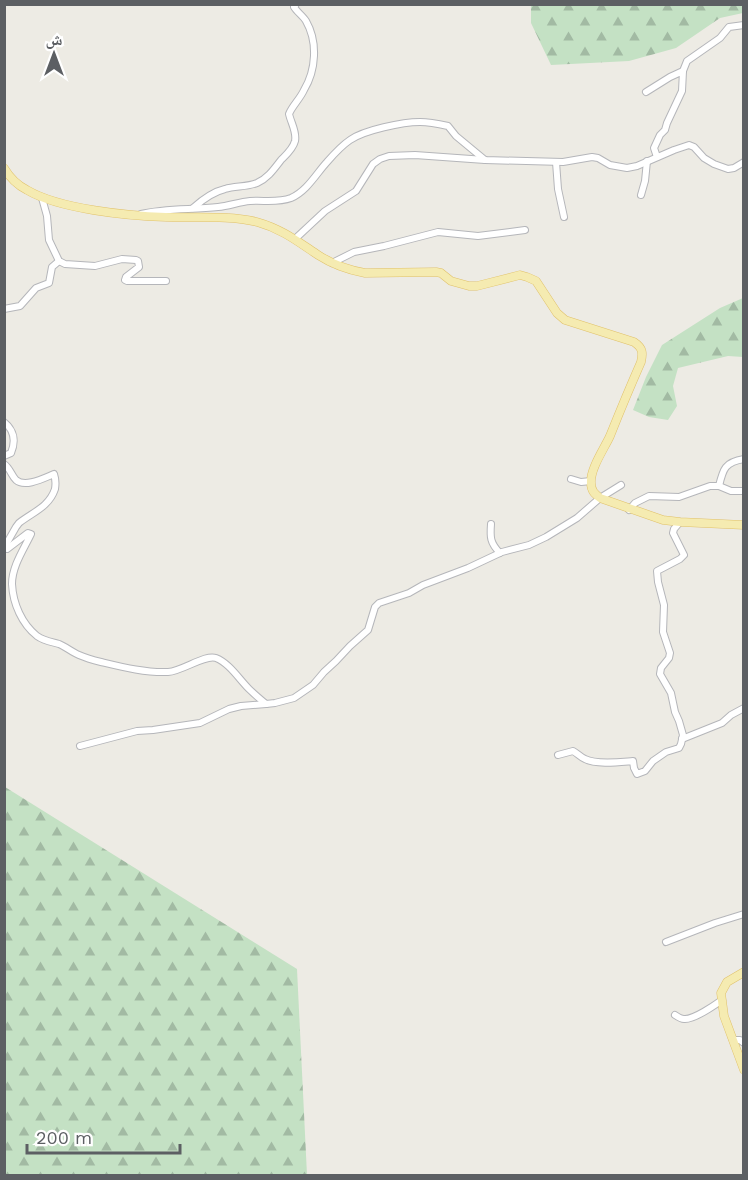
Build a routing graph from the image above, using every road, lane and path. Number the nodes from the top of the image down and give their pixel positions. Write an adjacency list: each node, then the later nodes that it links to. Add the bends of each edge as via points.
1 (296, 4): 13 (street, via 295,10 305,19 314,45 308,83 288,114 295,142 260,182 215,192)
2 (744, 25): 3 (street, via 729,27 687,61)
3 (683, 71): 4 (street); 5 (street, via 682,91 654,147)
4 (646, 92)
5 (657, 157): 7 (street); 9 (street, via 689,145 704,158 728,169)
6 (485, 160): 8 (street); 13 (street, via 448,126 411,123 351,139 300,193 290,198); 17 (street, via 415,155 380,159 356,191 325,211)
7 (647, 161): 8 (street, via 627,168 592,157); 11 (street)
8 (556, 162): 15 (street)
9 (744, 162)
10 (4, 168): 12 (main road, via 15,182)
11 (641, 195)
12 (42, 198): 14 (main road); 18 (street, via 49,240)
13 (192, 208): 14 (street)
14 (137, 215): 17 (main road, via 246,220)
15 (564, 217)
16 (525, 230): 19 (street, via 478,236 438,232 354,252)
17 (295, 239): 19 (main road)
18 (59, 261): 20 (street, via 95,266 122,259 136,260 139,267 126,277 127,281); 21 (street, via 52,267 49,283 36,288 20,306)
19 (332, 263): 27 (main road, via 364,273 436,272 469,286 520,275 536,281 565,320 639,345 641,362)
20 (166, 281)
21 (4, 309)
22 (4, 422): 23 (street, via 14,442 11,453)
23 (4, 456)
24 (744, 459): 29 (street, via 724,468)
25 (4, 464): 36 (street, via 21,483 54,474 56,480 46,504 19,523)
26 (571, 479): 27 (street)
27 (591, 481): 31 (main road, via 592,492)
28 (621, 485): 31 (street)
29 (719, 486): 30 (street); 32 (street, via 679,497 649,496)
30 (744, 491)
31 (600, 498): 32 (main road); 37 (street, via 546,537)
32 (630, 510): 33 (main road)
33 (680, 522): 35 (main road); 40 (street, via 673,533 684,555 657,571 664,606 663,632 670,653 660,674 671,693)
34 (490, 524): 37 (street, via 493,547)
35 (744, 525)
36 (4, 548): 38 (street, via 32,534 16,566 12,585 20,617 42,639 83,657 163,672 213,657)
37 (500, 553): 38 (street, via 379,603 368,630 314,686 294,698)
38 (266, 704): 41 (street, via 230,709 200,723 137,731)
39 (744, 708): 40 (street, via 722,723)
40 (682, 739): 42 (street, via 678,748 666,752 637,774 633,761 594,762 573,751)
41 (80, 746)
42 (558, 755)
43 (744, 914): 44 (street)
44 (666, 942)
45 (744, 972): 46 (main road, via 728,982 721,993)
46 (722, 1000): 47 (street, via 688,1019); 48 (main road)
47 (675, 1015)
48 (732, 1038): 49 (street); 50 (main road)
49 (744, 1043)
50 (744, 1070)

